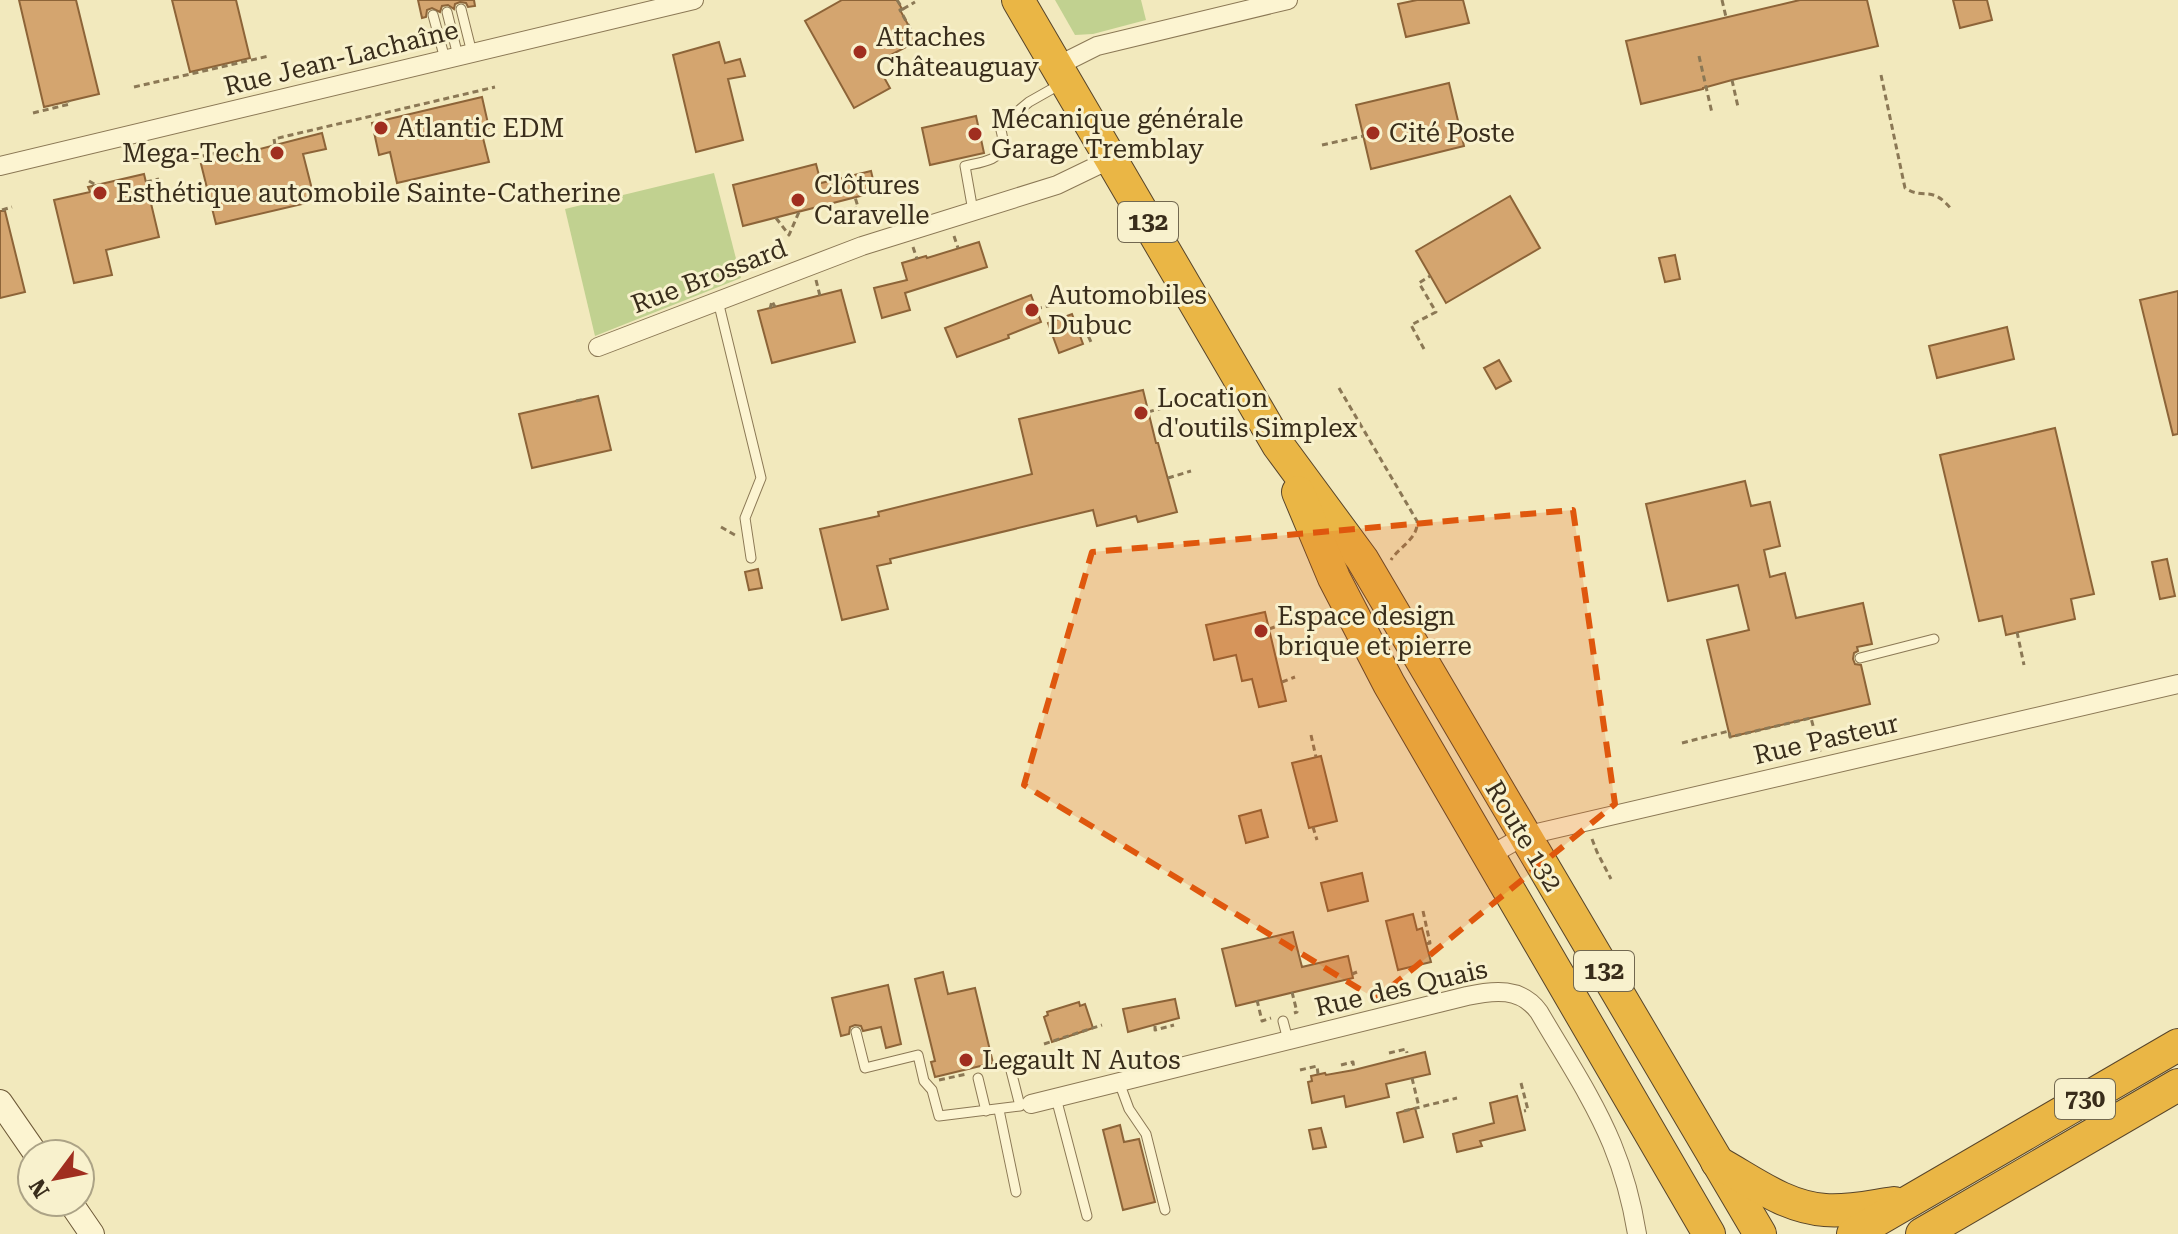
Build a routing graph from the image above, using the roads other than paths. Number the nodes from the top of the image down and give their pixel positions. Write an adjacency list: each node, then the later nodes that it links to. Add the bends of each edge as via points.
1 (694, 0): 7 (street, Rue Jean-Lachaîne)
2 (1018, 0): 8 (highway, Route 132 / 132)
3 (1288, 0): 8 (street, via 1097,46)
4 (461, 9): 7 (lane)
5 (447, 12): 7 (lane)
6 (433, 15): 7 (lane)
7 (458, 56): 10 (street, Rue Jean-Lachaîne)
8 (1061, 73): 9 (highway, Route 132 / 132); 11 (lane, via 1000,126 1001,152 965,166)
9 (1111, 159): 11 (street, Rue Brossard, via 1057,185); 14 (highway, Route 132 / 132)
10 (0, 166)
11 (973, 211): 12 (street, Rue Brossard)
12 (718, 301): 13 (street, Rue Brossard); 15 (lane, via 761,478 745,518)
13 (598, 347)
14 (1278, 445): 16 (highway, Route 132 / 132, via 1362,559); 17 (highway, Route 132 / 132)
15 (751, 558)
16 (1396, 618): 17 (highway); 21 (highway, Route 132 / 132)
17 (1363, 636): 22 (highway, Route 132 / 132)
18 (1934, 639): 19 (lane)
19 (1860, 658)
20 (2178, 684): 21 (street, Rue Pasteur)
21 (1524, 836): 22 (street, Rue Pasteur); 37 (highway, Route 132 / 132)
22 (1489, 856): 43 (highway, Route 132 / 132)
23 (1283, 1021): 25 (lane)
24 (856, 1032): 35 (lane, via 865,1068 918,1055 939,1116)
25 (1288, 1040): 29 (street, Rue des Quais); 42 (street, Rue des Quais, via 1482,993 1502,991 1526,998 1539,1012 1610,1140)
26 (2178, 1045): 39 (highway, 730)
27 (1008, 1059): 34 (lane, via 1020,1106)
28 (978, 1078): 35 (lane)
29 (1119, 1082): 31 (street, Rue des Quais); 40 (lane, via 1146,1134)
30 (2178, 1085): 46 (highway, 730)
31 (1056, 1098): 33 (street, Rue des Quais); 41 (lane)
32 (0, 1102): 36 (street)
33 (1031, 1104)
34 (999, 1110): 35 (lane); 38 (lane)
35 (986, 1111)
36 (25, 1138)
37 (1717, 1162): 39 (highway, via 1806,1207 1834,1210); 44 (highway, Route 132 / 132)
38 (1016, 1192)
39 (1909, 1201): 45 (highway, 730)
40 (1165, 1210)
41 (1087, 1216)
42 (1637, 1234)
43 (1709, 1234)
44 (1760, 1234)
45 (1853, 1234)
46 (1922, 1234)

